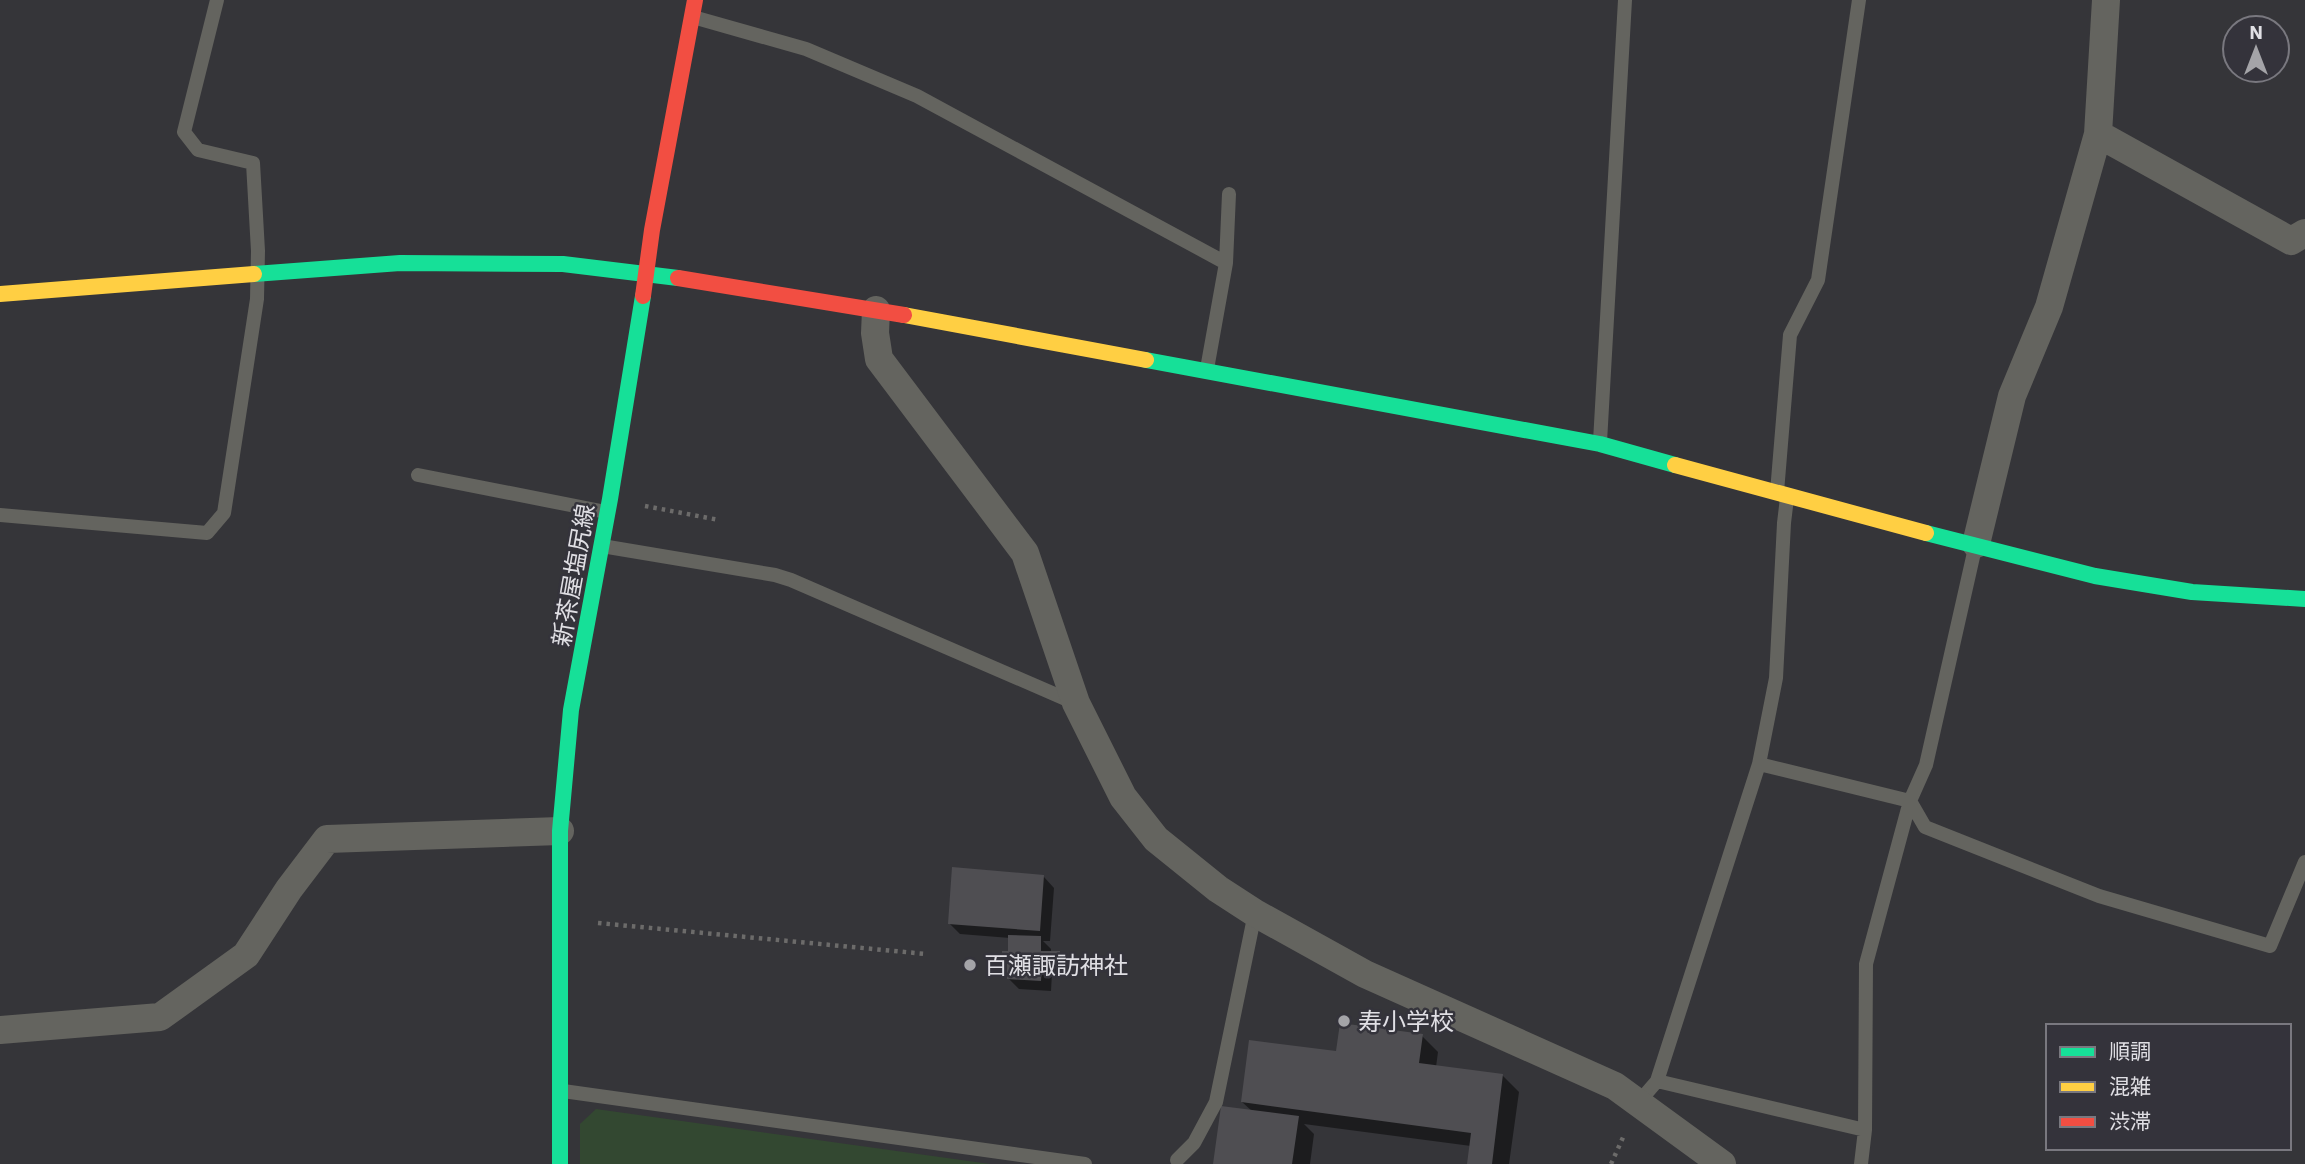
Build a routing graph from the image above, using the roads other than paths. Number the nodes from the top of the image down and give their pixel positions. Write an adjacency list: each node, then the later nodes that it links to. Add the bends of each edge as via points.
1 (217, 0): 12 (lane, via 184,132 198,150 253,163)
2 (695, 0): 6 (street, 新茶屋塩尻線)
3 (1625, 0): 16 (lane)
4 (1859, 0): 18 (lane, via 1818,280 1790,335)
5 (2106, 0): 7 (street)
6 (692, 17): 10 (lane, via 806,49 917,96); 11 (street, 新茶屋塩尻線)
7 (2098, 134): 9 (street, via 2291,241); 21 (street, via 2049,307 2012,396)
8 (1229, 194): 10 (lane)
9 (2305, 233)
10 (1226, 263): 15 (lane)
11 (645, 273): 12 (street, via 563,264 400,263); 14 (street); 19 (street, 新茶屋塩尻線)
12 (258, 275): 13 (street); 20 (lane, via 224,513 207,533)
13 (0, 294)
14 (876, 310): 15 (street); 24 (street, via 879,359 1025,553)
15 (1206, 370): 16 (street)
16 (1600, 444): 18 (street)
17 (418, 475): 19 (lane)
18 (1782, 495): 21 (street); 25 (lane, via 1776,678)
19 (609, 505): 22 (street, 新茶屋塩尻線)
20 (0, 515)
21 (1976, 544): 23 (street, via 2095,576 2192,592); 26 (lane, via 1926,765)
22 (602, 546): 24 (lane, via 791,580); 27 (street, 新茶屋塩尻線, via 571,710)
23 (2305, 599)
24 (1076, 703): 29 (street, via 1124,797 1156,839)
25 (1759, 764): 26 (lane); 31 (lane)
26 (1910, 801): 28 (lane, via 1925,827 2099,897 2270,946); 34 (lane, via 1866,964)
27 (560, 831): 30 (street, via 327,839 246,955 160,1017); 32 (street, 新茶屋塩尻線)
28 (2305, 862)
29 (1255, 913): 33 (street, via 1365,974 1615,1086); 35 (lane, via 1216,1102)
30 (0, 1030)
31 (1657, 1080): 33 (lane); 34 (lane)
32 (561, 1090): 36 (street, 新茶屋塩尻線); 37 (lane)
33 (1638, 1103): 39 (street)
34 (1865, 1130): 40 (lane)
35 (1180, 1162): 38 (lane)
36 (560, 1164)
37 (1085, 1164)
38 (1161, 1164)
39 (1722, 1164)
40 (1861, 1164)

